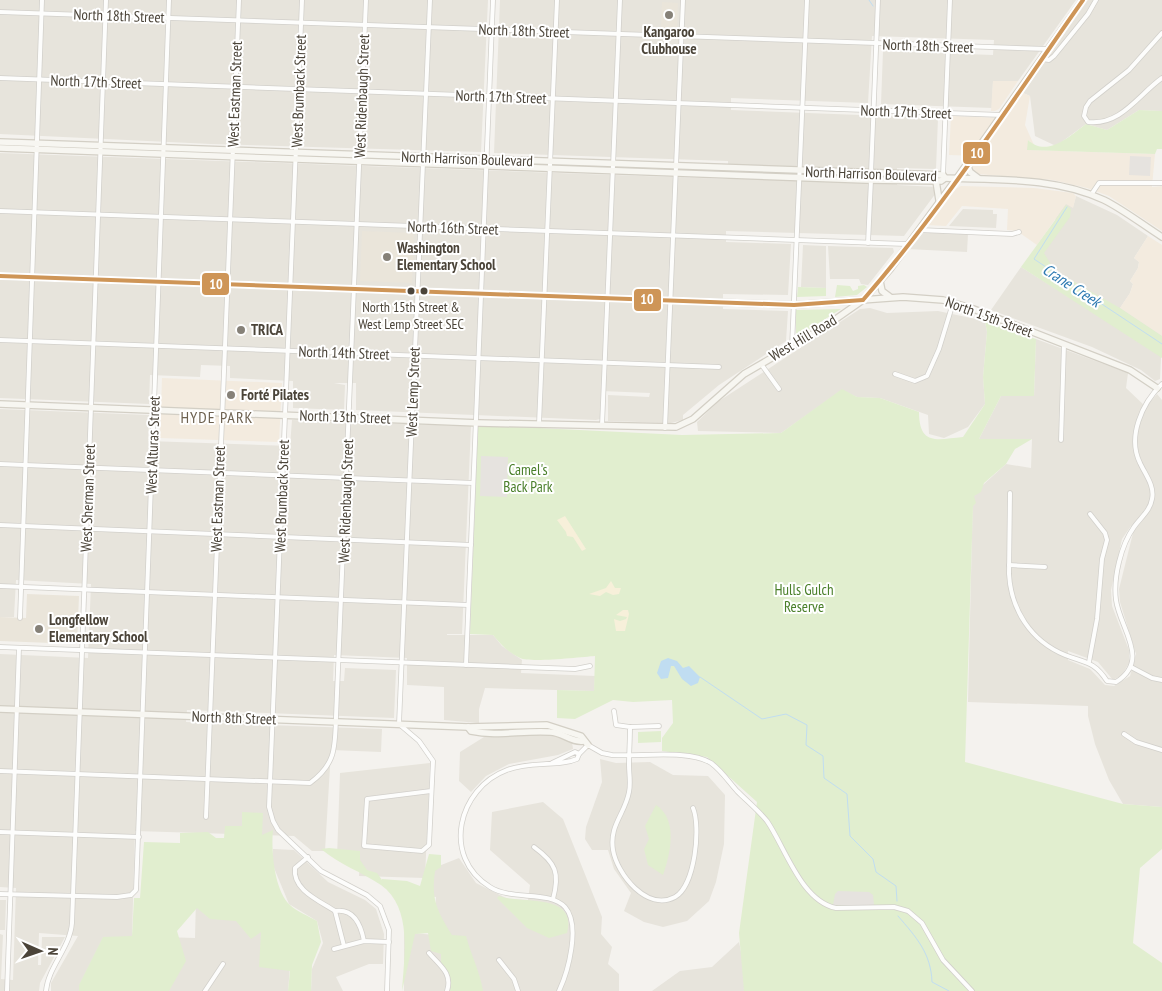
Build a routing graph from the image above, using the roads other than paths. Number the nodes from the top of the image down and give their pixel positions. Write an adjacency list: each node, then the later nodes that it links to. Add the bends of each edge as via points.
1 (42, 0): 18 (street)
2 (106, 0): 19 (street, West Sherman Street)
3 (170, 0): 20 (street, West Alturas Street)
4 (238, 0): 21 (street, West Eastman Street)
5 (302, 0): 22 (street, West Brumback Street)
6 (366, 0): 23 (street, West Ridenbaugh Street)
7 (430, 0): 24 (street, West Lemp Street)
8 (493, 0): 25 (street)
9 (557, 0): 26 (street)
10 (620, 0): 28 (street)
11 (683, 0): 29 (street)
12 (806, 0): 30 (street)
13 (878, 0): 31 (street)
14 (950, 0): 32 (street)
15 (1083, 0): 33 (street, West Hill Road)
16 (1096, 0): 34 (street, via 1054,56)
17 (0, 12): 18 (street, North 18th Street)
18 (42, 14): 19 (street, North 18th Street); 37 (street)
19 (105, 16): 20 (street, North 18th Street); 38 (street, West Sherman Street)
20 (169, 18): 21 (street, North 18th Street); 39 (street, West Alturas Street)
21 (238, 21): 22 (street, North 18th Street); 40 (street, West Eastman Street)
22 (302, 23): 23 (street, North 18th Street); 41 (street, West Brumback Street)
23 (365, 25): 24 (street, North 18th Street); 42 (street, West Ridenbaugh Street)
24 (428, 28): 25 (street, North 18th Street); 43 (street, West Lemp Street)
25 (492, 29): 26 (street, North 18th Street); 44 (street)
26 (556, 32): 28 (street, North 18th Street); 45 (street)
27 (1162, 33): 36 (street, via 1129,70 1090,101 1084,111 1086,120 1096,122 1118,116)
28 (619, 34): 29 (street, North 18th Street); 46 (street)
29 (682, 37): 30 (street, North 18th Street); 47 (street)
30 (805, 42): 31 (street, North 18th Street); 48 (street)
31 (876, 44): 32 (street, North 18th Street); 49 (street)
32 (948, 47): 33 (street, North 18th Street); 50 (street)
33 (1047, 50): 34 (street, West Hill Road)
34 (1042, 59): 51 (street, West Hill Road)
35 (0, 78): 37 (street, North 17th Street)
36 (1162, 78)
37 (40, 80): 38 (street, North 17th Street); 53 (street)
38 (103, 82): 39 (street, North 17th Street); 55 (street, West Sherman Street)
39 (166, 84): 40 (street, North 17th Street); 56 (street, West Alturas Street)
40 (235, 87): 41 (street, North 17th Street); 57 (street, West Eastman Street)
41 (299, 89): 42 (street, North 17th Street); 58 (street, West Brumback Street)
42 (363, 91): 43 (street, North 17th Street); 59 (street, West Ridenbaugh Street)
43 (426, 94): 44 (street, North 17th Street); 60 (street, West Lemp Street)
44 (489, 96): 45 (street, North 17th Street); 61 (street)
45 (553, 98): 46 (street, North 17th Street); 63 (street)
46 (616, 101): 47 (street, North 17th Street); 64 (street)
47 (679, 103): 48 (street, North 17th Street); 65 (street)
48 (802, 108): 49 (street, North 17th Street); 66 (street)
49 (874, 110): 50 (street, North 17th Street); 67 (street)
50 (945, 113): 51 (street, North 17th Street); 68 (street)
51 (1002, 115): 62 (street, West Hill Road)
52 (0, 142): 53 (street, North Harrison Boulevard)
53 (38, 146): 54 (street, North Harrison Boulevard); 55 (street, North Harrison Boulevard); 76 (street)
54 (0, 148)
55 (101, 149): 56 (street, North Harrison Boulevard); 77 (street, West Sherman Street)
56 (164, 151): 57 (street, North Harrison Boulevard); 78 (street, West Alturas Street)
57 (232, 153): 58 (street, North Harrison Boulevard); 79 (street, West Eastman Street)
58 (296, 155): 59 (street, North Harrison Boulevard); 80 (street, West Brumback Street)
59 (360, 158): 60 (street, North Harrison Boulevard); 81 (street, West Ridenbaugh Street)
60 (423, 160): 61 (street, North Harrison Boulevard); 82 (street, West Lemp Street)
61 (487, 163): 63 (street, North Harrison Boulevard); 83 (street)
62 (967, 164): 69 (street, West Hill Road); 70 (street, via 974,177)
63 (550, 165): 64 (street, North Harrison Boulevard); 85 (street)
64 (613, 168): 65 (street, North Harrison Boulevard); 87 (street)
65 (676, 170): 66 (street, North Harrison Boulevard); 88 (street)
66 (799, 174): 67 (street, North Harrison Boulevard); 90 (street)
67 (871, 177): 68 (street, North Harrison Boulevard); 71 (street, North Harrison Boulevard); 91 (street)
68 (944, 177): 69 (street); 71 (street, North Harrison Boulevard, via 941,182)
69 (957, 178): 70 (street); 74 (street, West Hill Road)
70 (983, 180): 73 (street, via 1041,183)
71 (936, 182): 74 (street)
72 (1162, 183): 73 (street, via 1099,183)
73 (1091, 195): 89 (street, via 1121,210)
74 (939, 200): 84 (street, West Hill Road)
75 (0, 211): 76 (street, North 16th Street)
76 (35, 212): 77 (street, North 16th Street); 94 (street)
77 (98, 215): 78 (street, North 16th Street); 95 (street, West Sherman Street)
78 (162, 217): 79 (street, North 16th Street); 97 (street, West Alturas Street)
79 (230, 220): 80 (street, North 16th Street); 98 (street, West Eastman Street)
80 (293, 222): 81 (street, North 16th Street); 99 (street, West Brumback Street)
81 (357, 224): 82 (street, North 16th Street); 100 (street, West Ridenbaugh Street)
82 (420, 226): 83 (street, North 16th Street); 101 (street, West Lemp Street)
83 (484, 229): 85 (street, North 16th Street); 102 (street)
84 (917, 230): 86 (street); 92 (street, West Hill Road)
85 (547, 231): 87 (street, North 16th Street); 103 (street)
86 (1019, 232)
87 (610, 233): 88 (street, North 16th Street); 104 (street)
88 (674, 236): 90 (street, North 16th Street); 107 (street)
89 (1162, 238)
90 (796, 240): 91 (street, North 16th Street); 109 (street)
91 (868, 243): 92 (street, North 16th Street)
92 (906, 244): 96 (street, West Hill Road)
93 (0, 276): 94 (street, North 15th Street)
94 (33, 277): 95 (street, North 15th Street); 111 (street)
95 (96, 279): 97 (street, North 15th Street); 112 (street, West Sherman Street)
96 (880, 281): 105 (street, via 882,291); 106 (street, West Hill Road)
97 (159, 282): 98 (street, North 15th Street); 114 (street, West Alturas Street)
98 (227, 284): 99 (street, North 15th Street); 116 (street, West Eastman Street)
99 (290, 286): 100 (street, North 15th Street); 117 (street, West Brumback Street)
100 (354, 289): 101 (street, North 15th Street); 118 (street, West Ridenbaugh Street)
101 (417, 291): 102 (street, North 15th Street); 119 (street, West Lemp Street)
102 (481, 294): 103 (street, North 15th Street); 120 (street)
103 (545, 296): 104 (street, North 15th Street); 121 (street)
104 (608, 298): 107 (street, North 15th Street); 122 (street)
105 (892, 298): 106 (street, North 15th Street); 108 (street, North 15th Street, via 928,298)
106 (863, 300): 109 (street, North 15th Street); 115 (street, West Hill Road)
107 (671, 301): 109 (street, North 15th Street); 124 (street)
108 (952, 303): 113 (street, North 15th Street); 126 (street, via 939,349 927,376 915,381)
109 (794, 305): 115 (street)
110 (0, 340): 111 (street, North 14th Street)
111 (30, 342): 112 (street, North 14th Street); 130 (street)
112 (94, 344): 114 (street, North 14th Street); 131 (street, West Sherman Street)
113 (1064, 344): 128 (street, North 15th Street, via 1130,370); 142 (street)
114 (157, 346): 116 (street, North 14th Street); 132 (street, West Alturas Street)
115 (792, 346): 123 (street, West Hill Road)
116 (224, 349): 117 (street, North 14th Street); 133 (street, West Eastman Street)
117 (288, 351): 118 (street, North 14th Street); 134 (street, West Brumback Street)
118 (352, 353): 119 (street, North 14th Street); 135 (street, West Ridenbaugh Street)
119 (415, 356): 120 (street, North 14th Street); 136 (street, West Lemp Street)
120 (478, 358): 121 (street, North 14th Street); 137 (street)
121 (542, 360): 122 (street, North 14th Street); 139 (street)
122 (605, 362): 124 (street, North 14th Street); 140 (street)
123 (760, 364): 127 (street); 138 (street, West Hill Road, via 722,391)
124 (668, 365): 125 (street, North 14th Street); 141 (street)
125 (719, 367)
126 (895, 374)
127 (779, 388)
128 (1160, 388): 186 (street, via 1140,412 1137,435 1137,456 1150,481 1153,496 1148,512 1135,526 1125,545 1115,592 1131,647)
129 (0, 404): 130 (street, North 13th Street)
130 (28, 405): 131 (street, North 13th Street); 144 (street)
131 (91, 408): 132 (street, North 13th Street); 145 (street, West Sherman Street)
132 (155, 410): 133 (street, North 13th Street); 146 (street, West Alturas Street)
133 (222, 412): 134 (street, North 13th Street); 147 (street, West Eastman Street)
134 (285, 415): 135 (street, North 13th Street); 148 (street, West Brumback Street)
135 (349, 418): 136 (street, North 13th Street); 149 (street, West Ridenbaugh Street)
136 (412, 420): 137 (street, North 13th Street); 150 (street, West Lemp Street)
137 (476, 422): 139 (street, North 13th Street); 151 (street)
138 (688, 422): 141 (street, North 13th Street)
139 (539, 424): 140 (street, North 13th Street)
140 (602, 426): 141 (street, North 13th Street)
141 (665, 428)
142 (1061, 440)
143 (0, 464): 144 (street)
144 (26, 465): 145 (street); 155 (street)
145 (89, 468): 146 (street); 156 (street, West Sherman Street)
146 (152, 470): 147 (street); 157 (street, West Alturas Street)
147 (219, 473): 148 (street); 158 (street, West Eastman Street)
148 (282, 476): 149 (street); 159 (street, West Brumback Street)
149 (346, 478): 150 (street); 160 (street, West Ridenbaugh Street)
150 (410, 481): 151 (street); 161 (street, West Lemp Street)
151 (473, 483): 162 (street)
152 (1010, 492): 163 (street)
153 (1090, 514): 182 (street, via 1107,540)
154 (0, 525): 155 (street)
155 (24, 526): 156 (street); 166 (street)
156 (87, 528): 157 (street); 167 (street, West Sherman Street)
157 (150, 531): 158 (street); 168 (street, West Alturas Street)
158 (217, 533): 159 (street); 169 (street, West Eastman Street)
159 (280, 536): 160 (street); 170 (street, West Brumback Street)
160 (344, 538): 161 (street); 171 (street, West Ridenbaugh Street)
161 (407, 541): 162 (street); 172 (street, West Lemp Street)
162 (471, 545): 173 (street)
163 (1009, 565): 164 (street); 182 (street, via 1012,598 1026,625 1048,647)
164 (1045, 567)
165 (0, 586): 166 (street)
166 (21, 587): 167 (street); 174 (street)
167 (84, 590): 168 (street); 177 (street, West Sherman Street)
168 (148, 592): 169 (street); 178 (street, West Alturas Street)
169 (214, 595): 170 (street); 179 (street, West Eastman Street)
170 (278, 597): 171 (street); 180 (street, West Brumback Street)
171 (341, 600): 172 (street); 181 (street, West Ridenbaugh Street)
172 (404, 602): 173 (street); 183 (street, West Lemp Street)
173 (468, 605): 184 (street)
174 (20, 618)
175 (0, 647): 176 (street)
176 (19, 648): 177 (street); 189 (street)
177 (82, 650): 178 (street); 191 (street, West Sherman Street)
178 (146, 653): 179 (street); 192 (street, West Alturas Street)
179 (212, 655): 180 (street); 193 (street, West Eastman Street)
180 (275, 658): 181 (street); 194 (street, West Brumback Street)
181 (339, 660): 183 (street); 195 (street, West Ridenbaugh Street)
182 (1089, 662): 186 (street, via 1111,682 1122,679)
183 (402, 663): 184 (street); 196 (street, West Lemp Street)
184 (466, 665): 185 (street, via 575,669)
185 (590, 666)
186 (1131, 667): 187 (street)
187 (1162, 680)
188 (0, 708): 189 (street, North 8th Street)
189 (17, 709): 191 (street, North 8th Street); 204 (street)
190 (614, 711): 198 (street, via 616,725)
191 (80, 712): 192 (street, North 8th Street); 205 (street, West Sherman Street)
192 (144, 714): 193 (street, North 8th Street); 206 (street, West Alturas Street)
193 (210, 717): 194 (street, North 8th Street); 207 (street, West Eastman Street)
194 (273, 719): 195 (street, North 8th Street); 208 (street, West Brumback Street)
195 (336, 722): 196 (street, North 8th Street); 208 (street, West Ridenbaugh Street, via 332,759 310,782)
196 (399, 724): 200 (street, North 8th Street, via 468,727 471,731 490,734 551,732); 209 (street, via 419,741 433,763)
197 (659, 726): 198 (street)
198 (630, 727): 202 (street)
199 (1124, 734): 201 (street, via 1136,742)
200 (585, 742): 202 (street, North 8th Street, via 602,753); 221 (street, via 579,754 575,752 552,763 507,770 491,778 466,805 460,825 460,840 469,867 490,888 512,895)
201 (1162, 750)
202 (629, 757): 210 (street, via 629,794 614,827 613,850 626,879 650,898 667,900 684,889 696,842 697,818); 239 (street, North 8th Street, via 694,757 711,763 766,819 797,874 817,899 836,908 894,907 908,911 922,923 943,960)
203 (0, 771): 204 (street)
204 (15, 772): 205 (street); 213 (street)
205 (78, 774): 206 (street); 214 (street, West Sherman Street)
206 (141, 776): 207 (street); 215 (street, West Alturas Street)
207 (207, 778): 208 (street); 211 (street, West Eastman Street)
208 (270, 781): 217 (street, West Brumback Street, via 270,812 278,830)
209 (431, 791): 209 (street, via 427,849 364,846 367,799)
210 (693, 808)
211 (206, 817)
212 (0, 832): 213 (street)
213 (12, 833): 214 (street); 219 (street)
214 (76, 835): 215 (street); 220 (street, West Sherman Street)
215 (139, 837): 220 (street, West Alturas Street, via 136,890 126,897)
216 (534, 847): 221 (street, via 547,856 555,869 557,883)
217 (308, 858): 222 (street, via 295,868 295,877 308,894); 224 (street, via 327,875 367,895 380,906 388,922)
218 (0, 894): 219 (street)
219 (10, 894): 220 (street); 232 (street)
220 (73, 896): 233 (street, West Sherman Street, via 71,934)
221 (553, 899): 238 (street, via 565,907 573,924 569,962)
222 (335, 910): 223 (street, via 353,915 359,922); 225 (street)
223 (364, 941): 224 (street); 225 (street)
224 (389, 942): 235 (street)
225 (344, 946): 226 (street)
226 (334, 949)
227 (429, 952): 230 (street)
228 (441, 956): 230 (street)
229 (499, 960): 237 (street, via 514,979)
230 (436, 961): 236 (street, via 447,975)
231 (223, 964): 234 (street)
232 (7, 991)
233 (46, 991)
234 (205, 991)
235 (387, 991)
236 (446, 991)
237 (518, 991)
238 (559, 991)
239 (972, 991)

